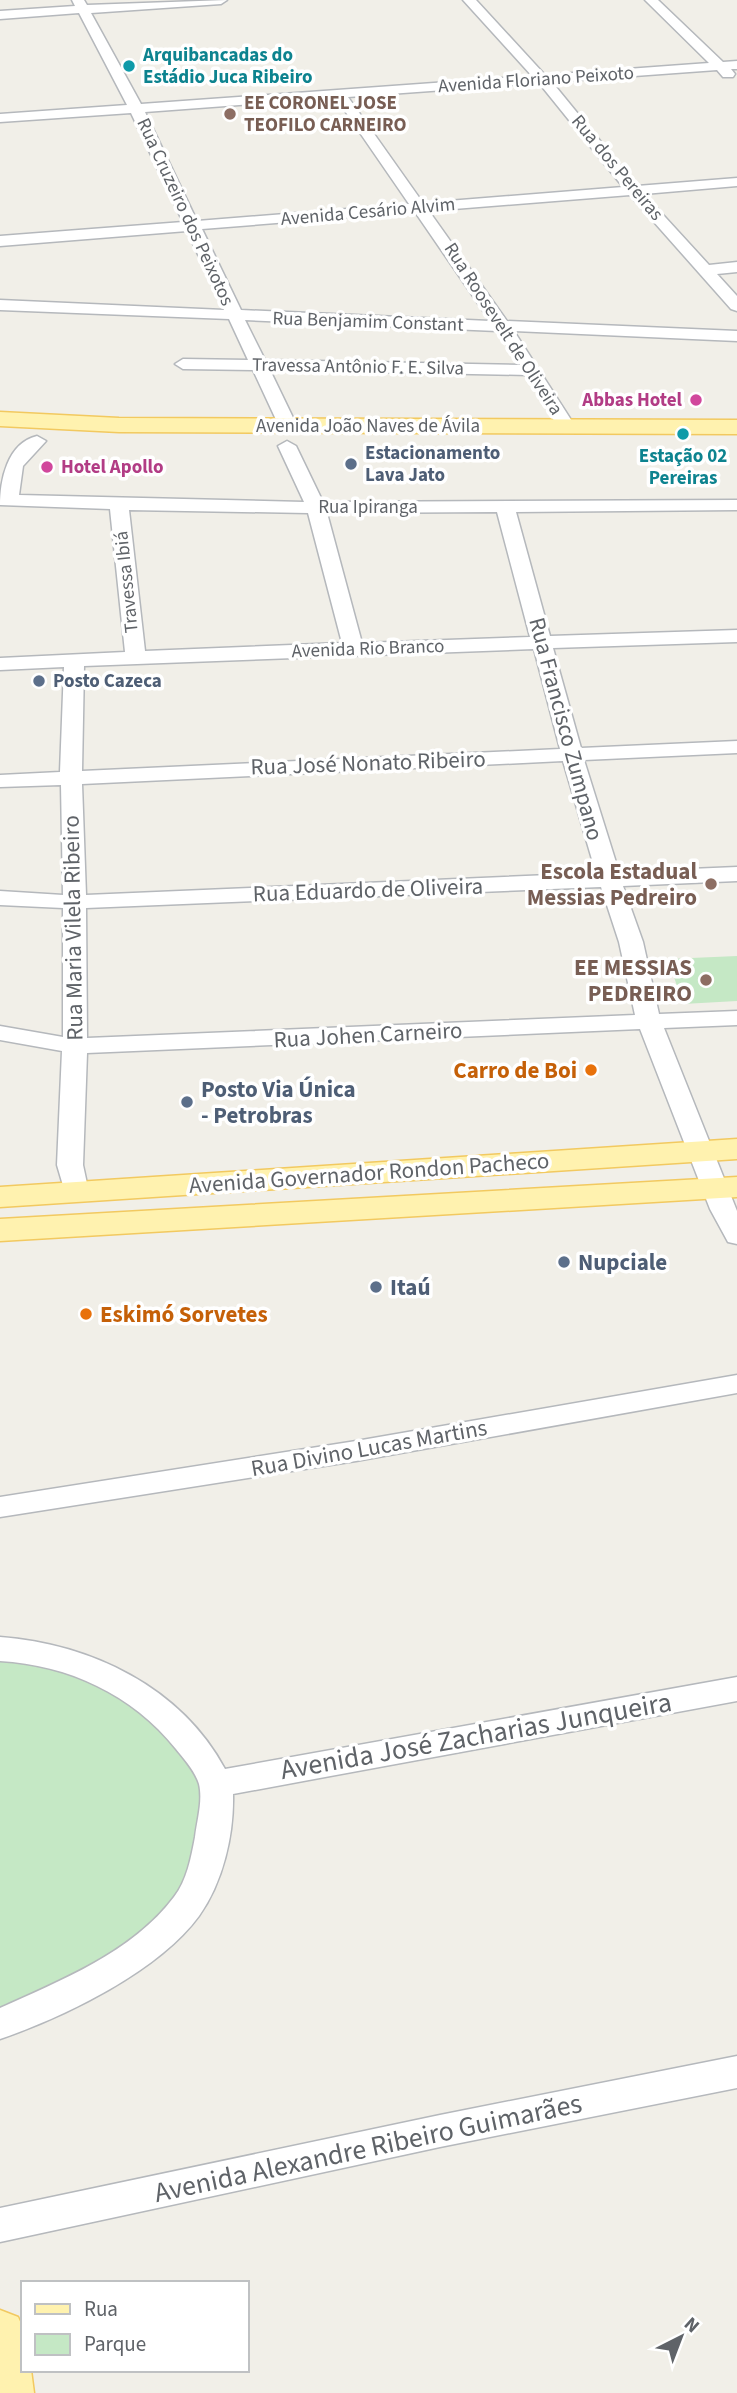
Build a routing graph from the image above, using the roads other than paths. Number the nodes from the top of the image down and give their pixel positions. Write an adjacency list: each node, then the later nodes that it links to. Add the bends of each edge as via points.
1 (221, 0): 4 (street)
2 (469, 0): 8 (street, Rua dos Pereiras)
3 (651, 0): 7 (street)
4 (80, 5): 5 (street); 11 (street, Rua Cruzeiro dos Peixotos)
5 (0, 15)
6 (737, 65): 7 (street, Avenida Floriano Peixoto)
7 (720, 66): 8 (street, Avenida Floriano Peixoto); 9 (street)
8 (543, 79): 10 (street, Avenida Floriano Peixoto); 14 (street, Rua dos Pereiras)
9 (737, 82)
10 (341, 96): 11 (street, Avenida Floriano Peixoto); 15 (street, Rua Roosevelt de Oliveira)
11 (136, 108): 12 (street, Avenida Floriano Peixoto); 16 (street, Rua Cruzeiro dos Peixotos)
12 (0, 118)
13 (737, 182): 14 (street, Avenida Cesário Alvim)
14 (633, 191): 15 (street, Avenida Cesário Alvim); 19 (street, Rua dos Pereiras)
15 (421, 208): 16 (street, Avenida Cesário Alvim); 23 (street, Rua Roosevelt de Oliveira)
16 (191, 226): 17 (street, Avenida Cesário Alvim); 22 (street, Rua Cruzeiro dos Peixotos)
17 (0, 241)
18 (737, 267): 19 (street)
19 (707, 270): 21 (street, Rua dos Pereiras)
20 (0, 305): 22 (street, Rua Benjamim Constant)
21 (737, 306)
22 (235, 317): 23 (street, Rua Benjamim Constant); 26 (street, Rua Cruzeiro dos Peixotos)
23 (504, 327): 24 (street, Rua Benjamim Constant); 27 (street, Rua Roosevelt de Oliveira)
24 (737, 336)
25 (183, 364): 26 (street, Travessa Antônio F. E. Silva)
26 (260, 366): 27 (street, Travessa Antônio F. E. Silva); 31 (street, Rua Cruzeiro dos Peixotos)
27 (533, 370): 29 (street, Rua Roosevelt de Oliveira)
28 (0, 419): 31 (main road, Avenida João Naves de Ávila)
29 (566, 426): 30 (main road, Avenida João Naves de Ávila); 31 (main road, Avenida João Naves de Ávila)
30 (737, 427)
31 (288, 436): 33 (main road, Avenida João Naves de Ávila); 34 (main road, Avenida João Naves de Ávila); 38 (street, Rua Cruzeiro dos Peixotos)
32 (0, 439): 33 (main road, Avenida João Naves de Ávila)
33 (37, 441): 35 (street, via 20,452)
34 (737, 443)
35 (5, 501): 37 (street, Rua Ipiranga)
36 (737, 505): 39 (street, Rua Ipiranga)
37 (119, 506): 38 (street, Rua Ipiranga); 43 (street, Travessa Ibiá)
38 (316, 507): 39 (street, Rua Ipiranga); 42 (street, Rua Cruzeiro dos Peixotos)
39 (505, 507): 41 (street, Rua Francisco Zumpano)
40 (737, 636): 41 (street, Avenida Rio Branco)
41 (542, 643): 42 (street, Avenida Rio Branco); 47 (street, Rua Francisco Zumpano)
42 (354, 650): 43 (street, Avenida Rio Branco)
43 (136, 658): 44 (street, Avenida Rio Branco)
44 (74, 662): 45 (street, Avenida Rio Branco); 48 (street, Rua Maria Vilela Ribeiro)
45 (0, 664)
46 (737, 747): 47 (street, Rua José Nonato Ribeiro)
47 (573, 754): 48 (street, Rua José Nonato Ribeiro); 51 (street, Rua Francisco Zumpano)
48 (71, 776): 49 (street, Rua José Nonato Ribeiro); 53 (street, Rua Maria Vilela Ribeiro)
49 (0, 781)
50 (737, 874): 51 (street, Rua Eduardo de Oliveira)
51 (608, 878): 53 (street, Rua Eduardo de Oliveira); 55 (street, Rua Francisco Zumpano, via 631,942)
52 (0, 898): 53 (street, Rua Eduardo de Oliveira)
53 (73, 902): 57 (street, Rua Maria Vilela Ribeiro)
54 (737, 1018): 55 (street, Rua Johen Carneiro)
55 (649, 1022): 57 (street, Rua Johen Carneiro); 59 (street, Rua Francisco Zumpano)
56 (0, 1033): 57 (street, Rua Johen Carneiro)
57 (74, 1046): 61 (street, Rua Maria Vilela Ribeiro, via 70,1165)
58 (737, 1149): 59 (main road, Avenida Governador Rondon Pacheco)
59 (699, 1151): 60 (street, Rua Francisco Zumpano); 61 (main road, Avenida Governador Rondon Pacheco)
60 (726, 1187): 63 (main road, Avenida Governador Rondon Pacheco); 64 (street, Rua Francisco Zumpano)
61 (76, 1193): 62 (main road, Avenida Governador Rondon Pacheco)
62 (0, 1197)
63 (0, 1230)
64 (737, 1236)
65 (737, 1384): 66 (street, Rua Divino Lucas Martins)
66 (0, 1507)
67 (0, 1649): 69 (street, via 53,1655 122,1686 171,1720)
68 (737, 1689): 69 (street, Avenida José Zacharias Junqueira)
69 (216, 1784): 70 (street, via 201,1880 181,1913 107,1972)
70 (0, 2024)
71 (737, 2072): 72 (street, Avenida Alexandre Ribeiro Guimarães)
72 (0, 2225)
73 (0, 2333): 74 (main road)
74 (9, 2393)

